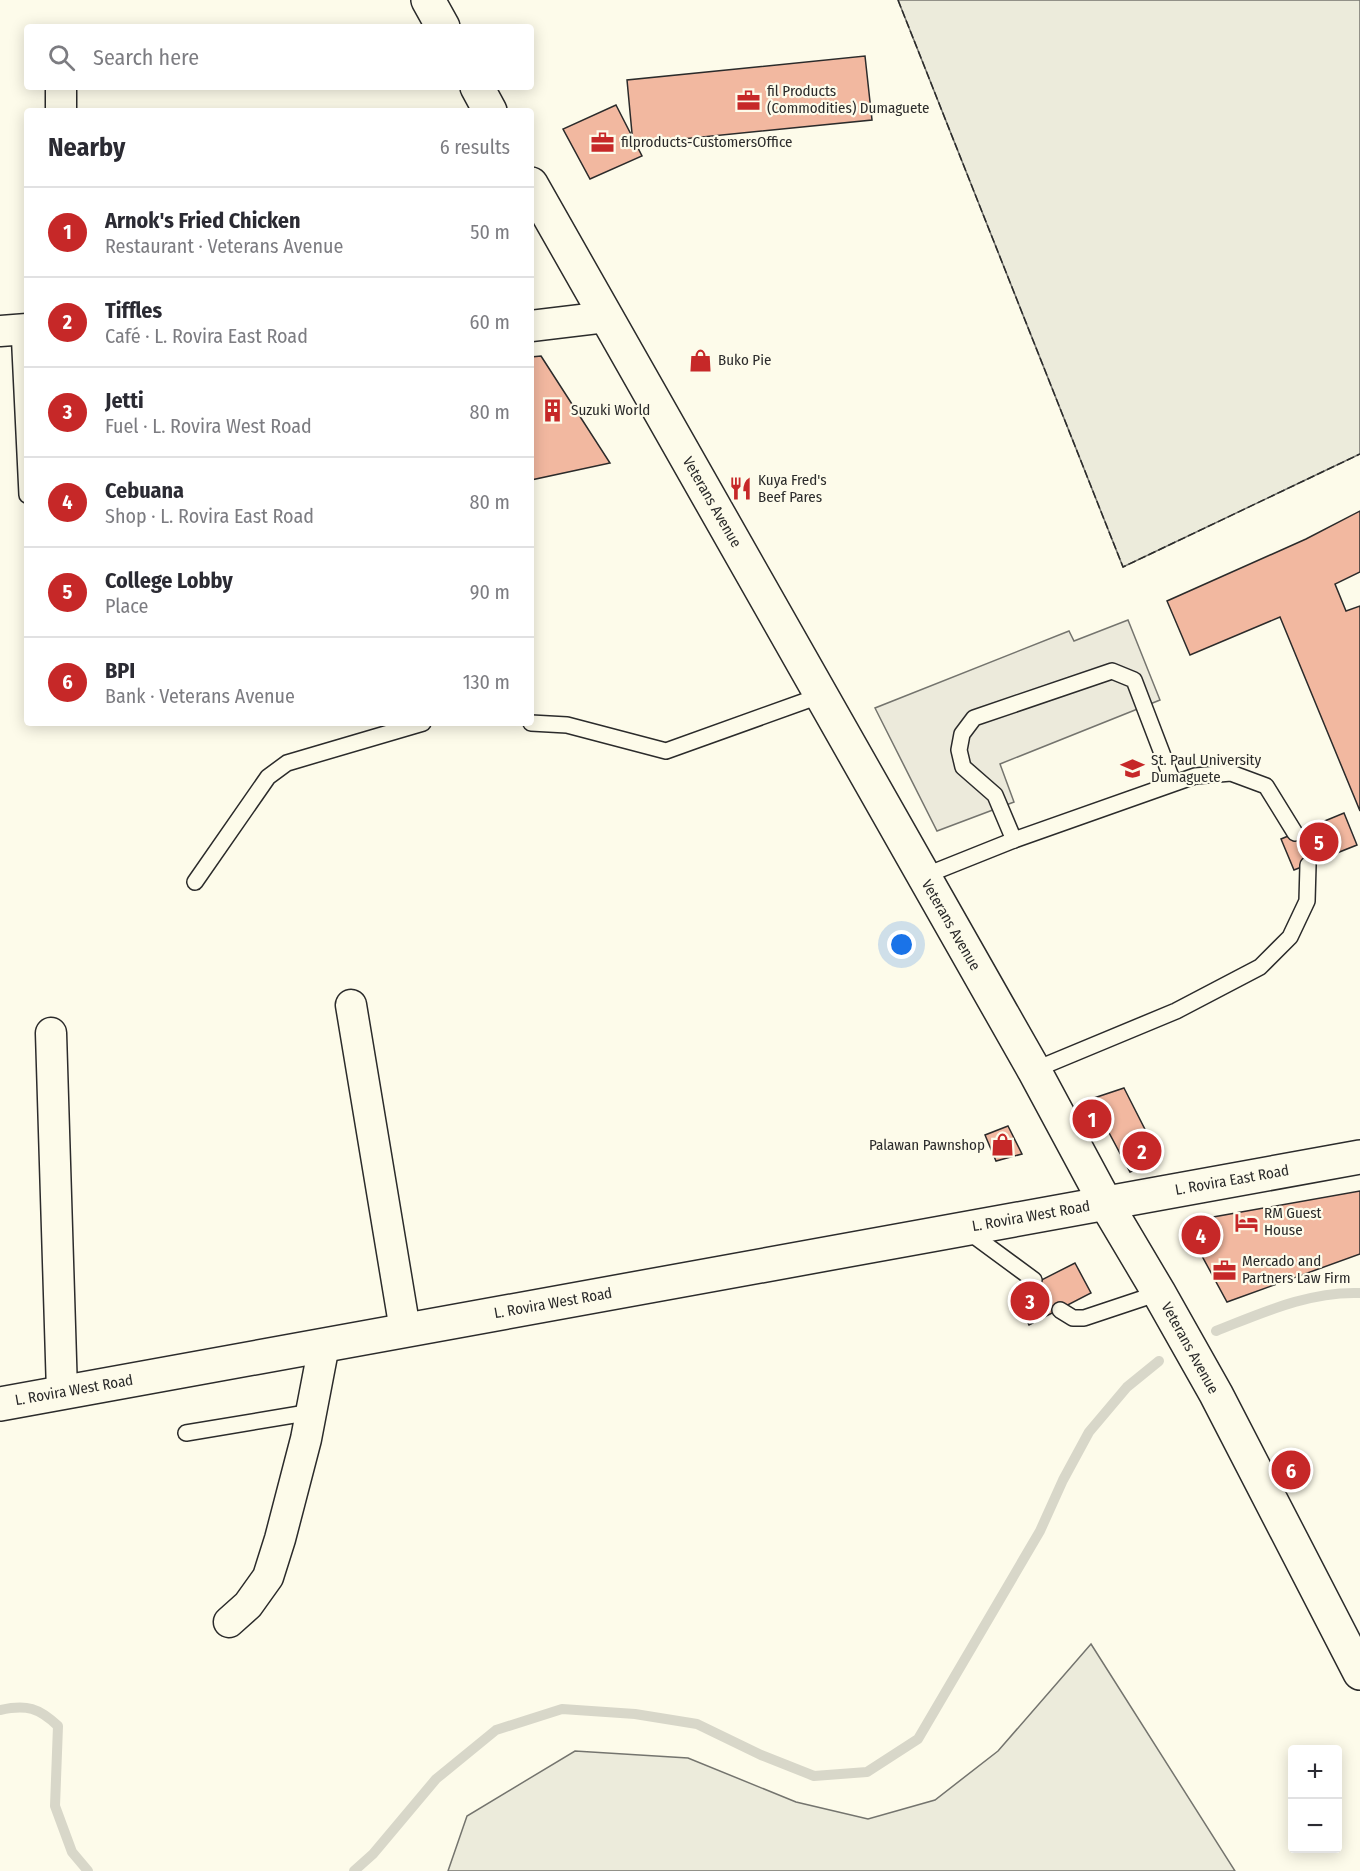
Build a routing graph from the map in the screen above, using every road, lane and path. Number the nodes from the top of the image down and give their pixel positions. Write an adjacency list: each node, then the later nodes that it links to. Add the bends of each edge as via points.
1 (428, 0): 2 (main road)
2 (441, 24)
3 (61, 90): 5 (street)
4 (479, 90): 6 (main road)
5 (61, 108)
6 (488, 108)
7 (534, 189): 8 (main road, Veterans Avenue)
8 (606, 317): 9 (street); 12 (main road, Veterans Avenue)
9 (534, 326)
10 (15, 330): 11 (lane)
11 (24, 454)
12 (822, 695): 13 (lane, via 666,751 567,725); 19 (main road, Veterans Avenue)
13 (534, 723)
14 (413, 726): 20 (lane, via 287,763 268,777)
15 (1173, 782): 16 (lane, via 1231,772 1266,786); 17 (lane); 17 (lane, via 1134,680 1112,671 974,718 962,734 959,750 963,767 995,795)
16 (1295, 833)
17 (1014, 840): 19 (lane)
18 (1308, 865): 23 (lane, via 1307,901 1290,937 1260,967 1176,1011)
19 (924, 876): 23 (main road, Veterans Avenue)
20 (195, 882)
21 (351, 1005): 30 (street)
22 (51, 1033): 32 (street)
23 (1034, 1070): 25 (main road, Veterans Avenue)
24 (1360, 1157): 25 (main road, L. Rovira East Road)
25 (1105, 1202): 26 (main road, L. Rovira West Road); 28 (main road, Veterans Avenue)
26 (964, 1228): 27 (lane); 30 (main road, L. Rovira West Road)
27 (1034, 1280)
28 (1159, 1293): 29 (lane, via 1084,1318 1073,1318); 37 (main road, Veterans Avenue, via 1216,1394)
29 (1060, 1310)
30 (405, 1330): 31 (main road, L. Rovira West Road)
31 (324, 1345): 32 (main road, L. Rovira West Road); 34 (street)
32 (62, 1392): 33 (main road, L. Rovira West Road)
33 (0, 1404)
34 (312, 1412): 35 (lane); 36 (street, via 267,1576 248,1605)
35 (186, 1433)
36 (229, 1622)
37 (1360, 1673)

